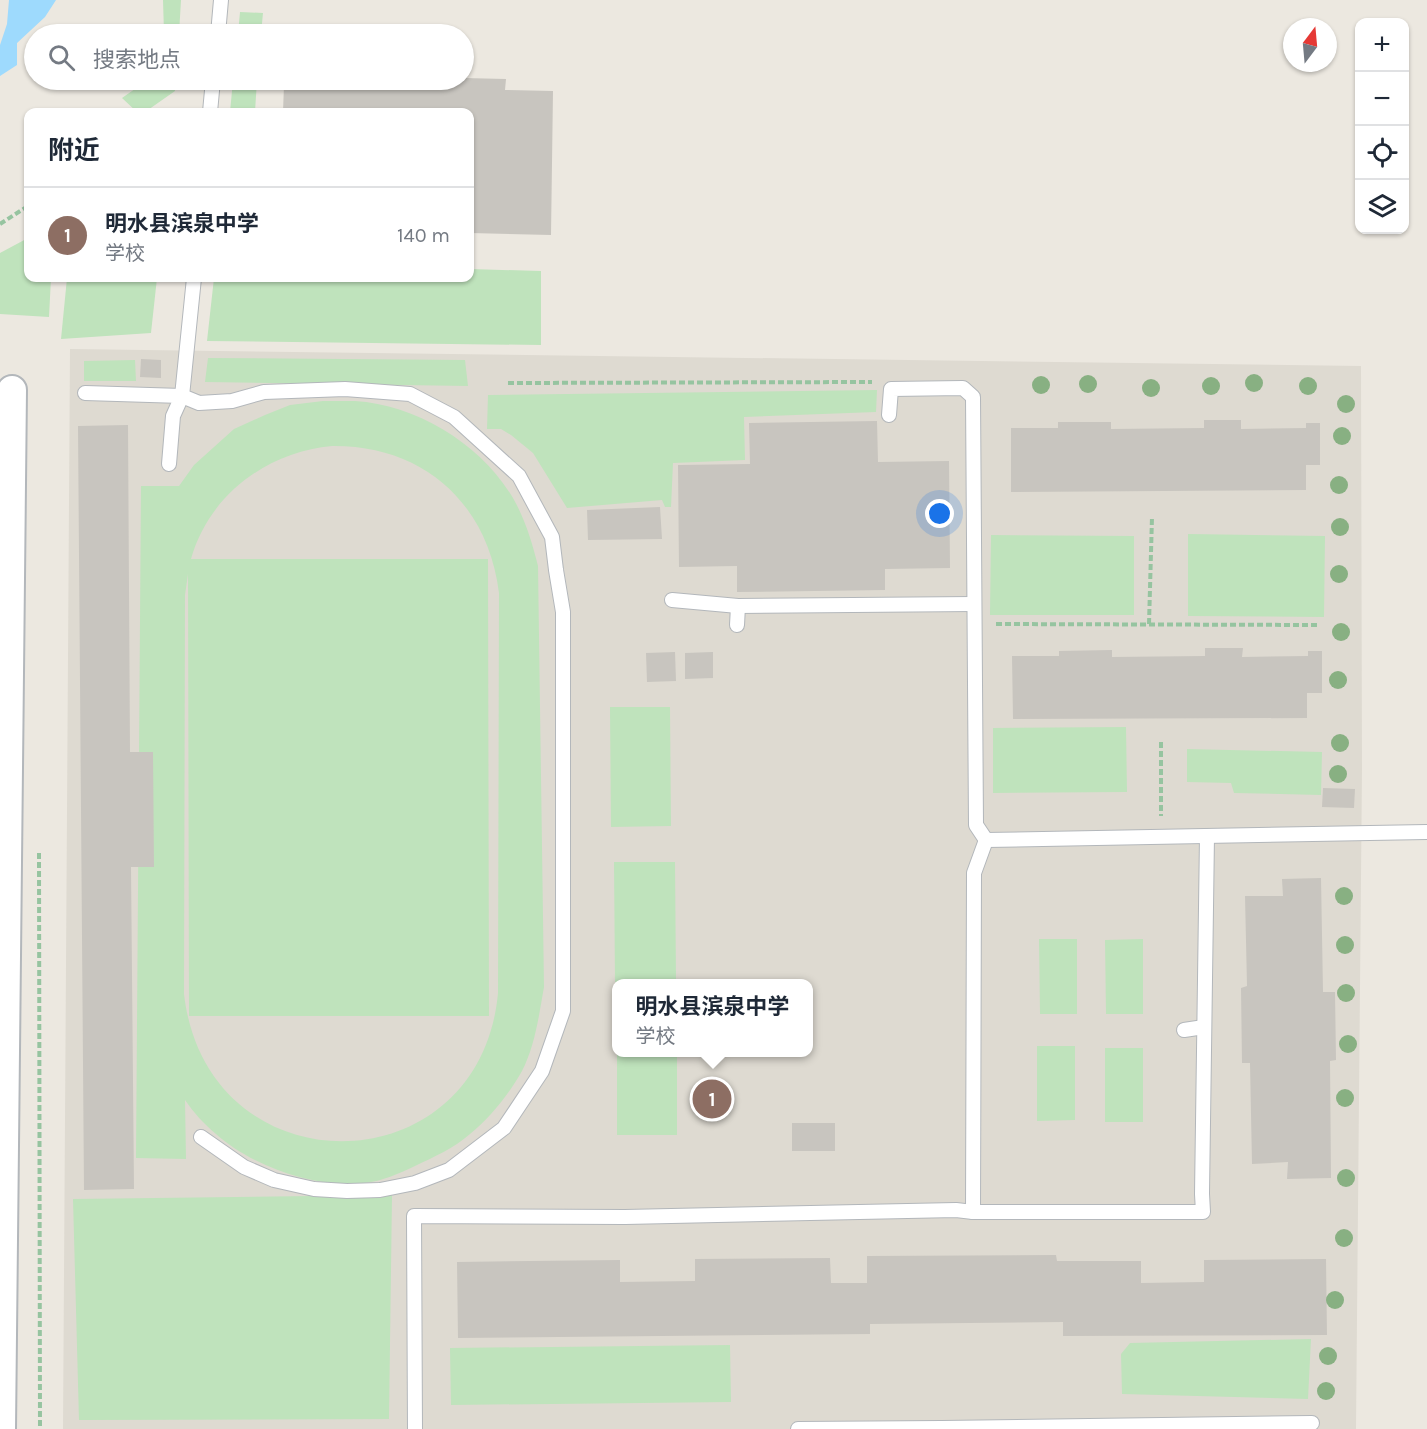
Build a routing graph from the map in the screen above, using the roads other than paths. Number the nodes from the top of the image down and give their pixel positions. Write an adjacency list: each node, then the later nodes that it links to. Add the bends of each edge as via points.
1 (221, 0): 2 (lane)
2 (219, 24)
3 (212, 90): 4 (lane)
4 (210, 108)
5 (194, 282): 8 (lane)
6 (6, 390): 11 (street)
7 (86, 393): 8 (lane)
8 (182, 396): 10 (lane, via 173,416); 22 (lane, via 199,403 232,401 264,392 345,389 410,394 454,417 519,476 552,537 563,612 564,1011 542,1071 504,1128 449,1170 415,1183 347,1191 274,1180 244,1167)
9 (889, 414): 13 (lane, via 891,389 963,388 973,397)
10 (169, 464)
11 (6, 494): 16 (street)
12 (672, 600): 14 (lane)
13 (974, 604): 14 (lane); 19 (lane, via 976,825)
14 (738, 606): 15 (lane)
15 (737, 625)
16 (5, 671): 26 (street)
17 (1427, 832): 18 (lane)
18 (1207, 836): 19 (lane); 20 (lane)
19 (986, 840): 23 (lane, via 974,873 981,1029)
20 (1204, 1027): 21 (lane); 23 (lane, via 1203,1212)
21 (1184, 1030)
22 (201, 1137)
23 (973, 1212): 27 (lane, via 414,1216)
24 (1312, 1423): 25 (lane)
25 (942, 1428): 28 (lane)
26 (1, 1429)
27 (415, 1429)
28 (798, 1429)

